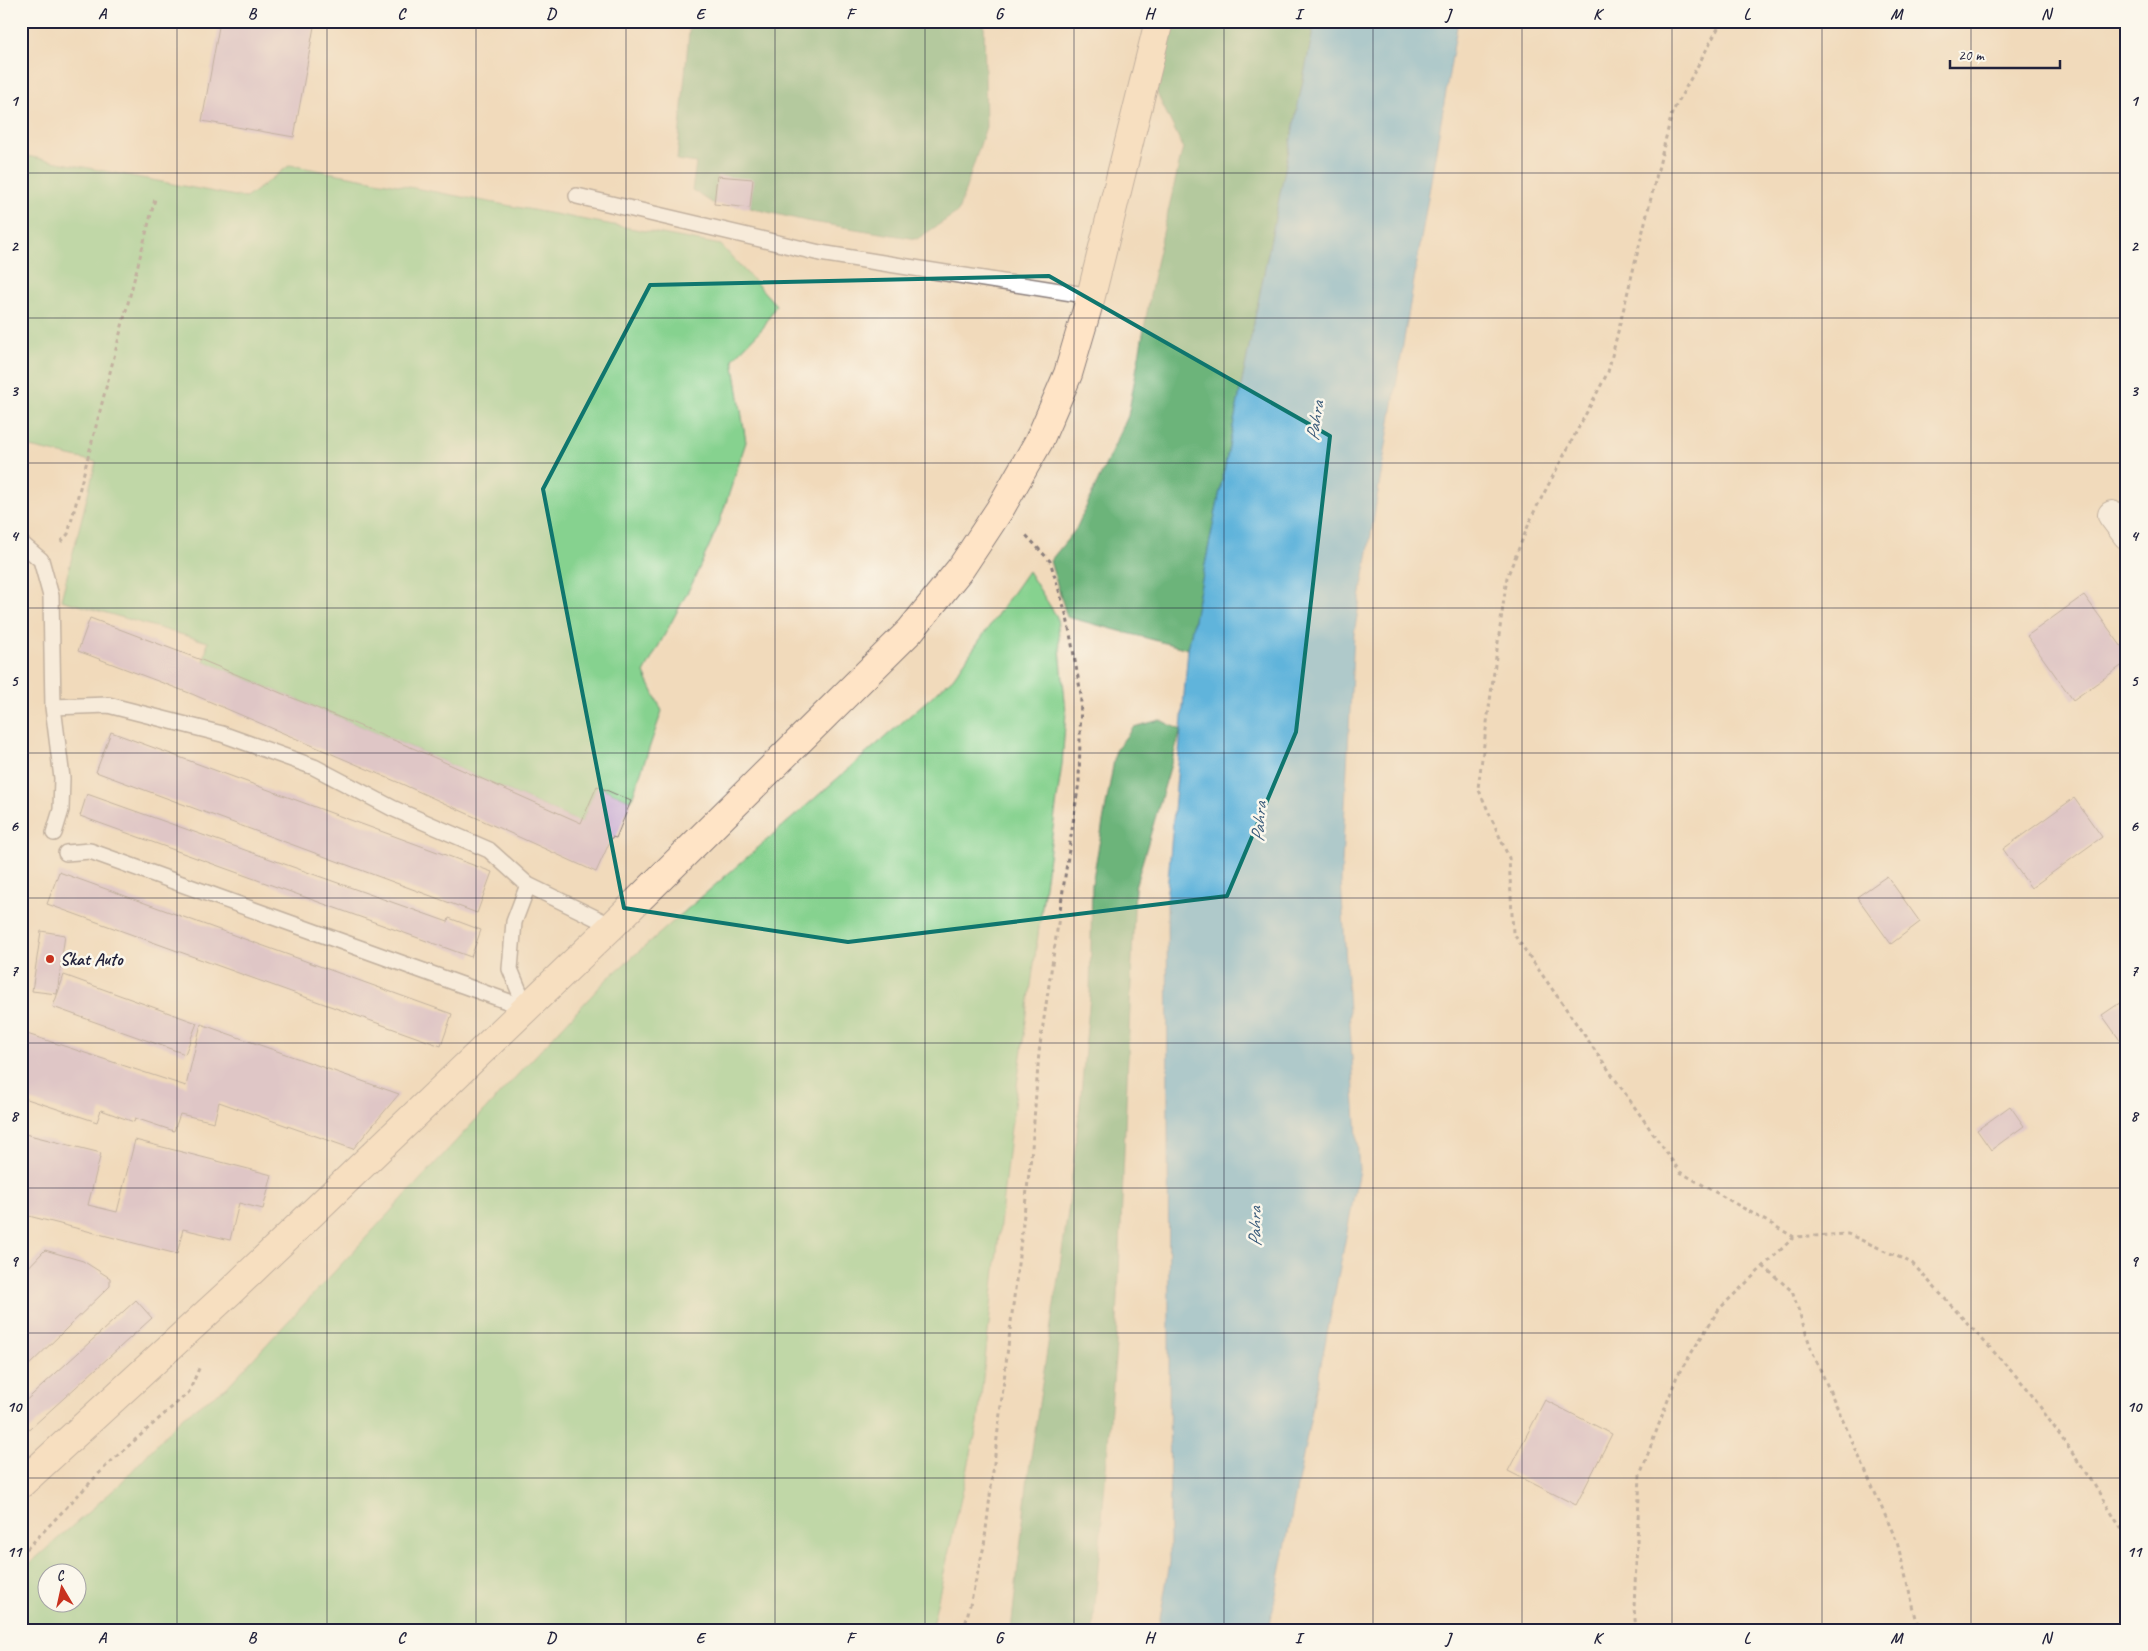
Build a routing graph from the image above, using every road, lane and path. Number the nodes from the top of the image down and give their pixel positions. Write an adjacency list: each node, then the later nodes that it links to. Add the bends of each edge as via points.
1 (22, 21): 4 (path)
2 (1158, 21): 7 (main road)
3 (1722, 21): 17 (path, via 1672,113 1608,372 1533,514 1507,577 1478,788 1510,858 1513,933 1617,1084 1680,1172)
4 (21, 28)
5 (577, 196): 7 (lane, via 820,253)
6 (155, 199): 10 (path, via 68,534)
7 (1091, 296): 8 (main road, via 1068,374 1038,441)
8 (1000, 509): 15 (main road, via 961,568 910,631); 23 (path, via 1050,561 1067,617 1081,694 1079,782 1039,1052 1032,1148 984,1546)
9 (21, 543): 10 (lane)
10 (42, 560): 11 (lane, via 52,596)
11 (53, 707): 12 (lane, via 62,778 61,810); 14 (lane, via 108,705 222,734 314,767 392,808 489,850)
12 (54, 833)
13 (66, 853): 16 (lane, via 90,851)
14 (528, 886): 15 (lane); 16 (lane, via 514,922 510,969)
15 (612, 926): 16 (main road)
16 (526, 1008): 20 (main road, via 233,1289)
17 (1794, 1237): 18 (path); 21 (path, via 1848,1234 1912,1263 2027,1388)
18 (1763, 1266): 24 (path, via 1718,1310 1677,1376 1640,1474 1634,1608); 25 (path, via 1792,1291 1812,1351 1897,1542)
19 (204, 1358): 22 (path, via 189,1392 107,1465)
20 (21, 1484)
21 (2127, 1538)
22 (21, 1555)
23 (964, 1630)
24 (1636, 1630)
25 (1919, 1630)

